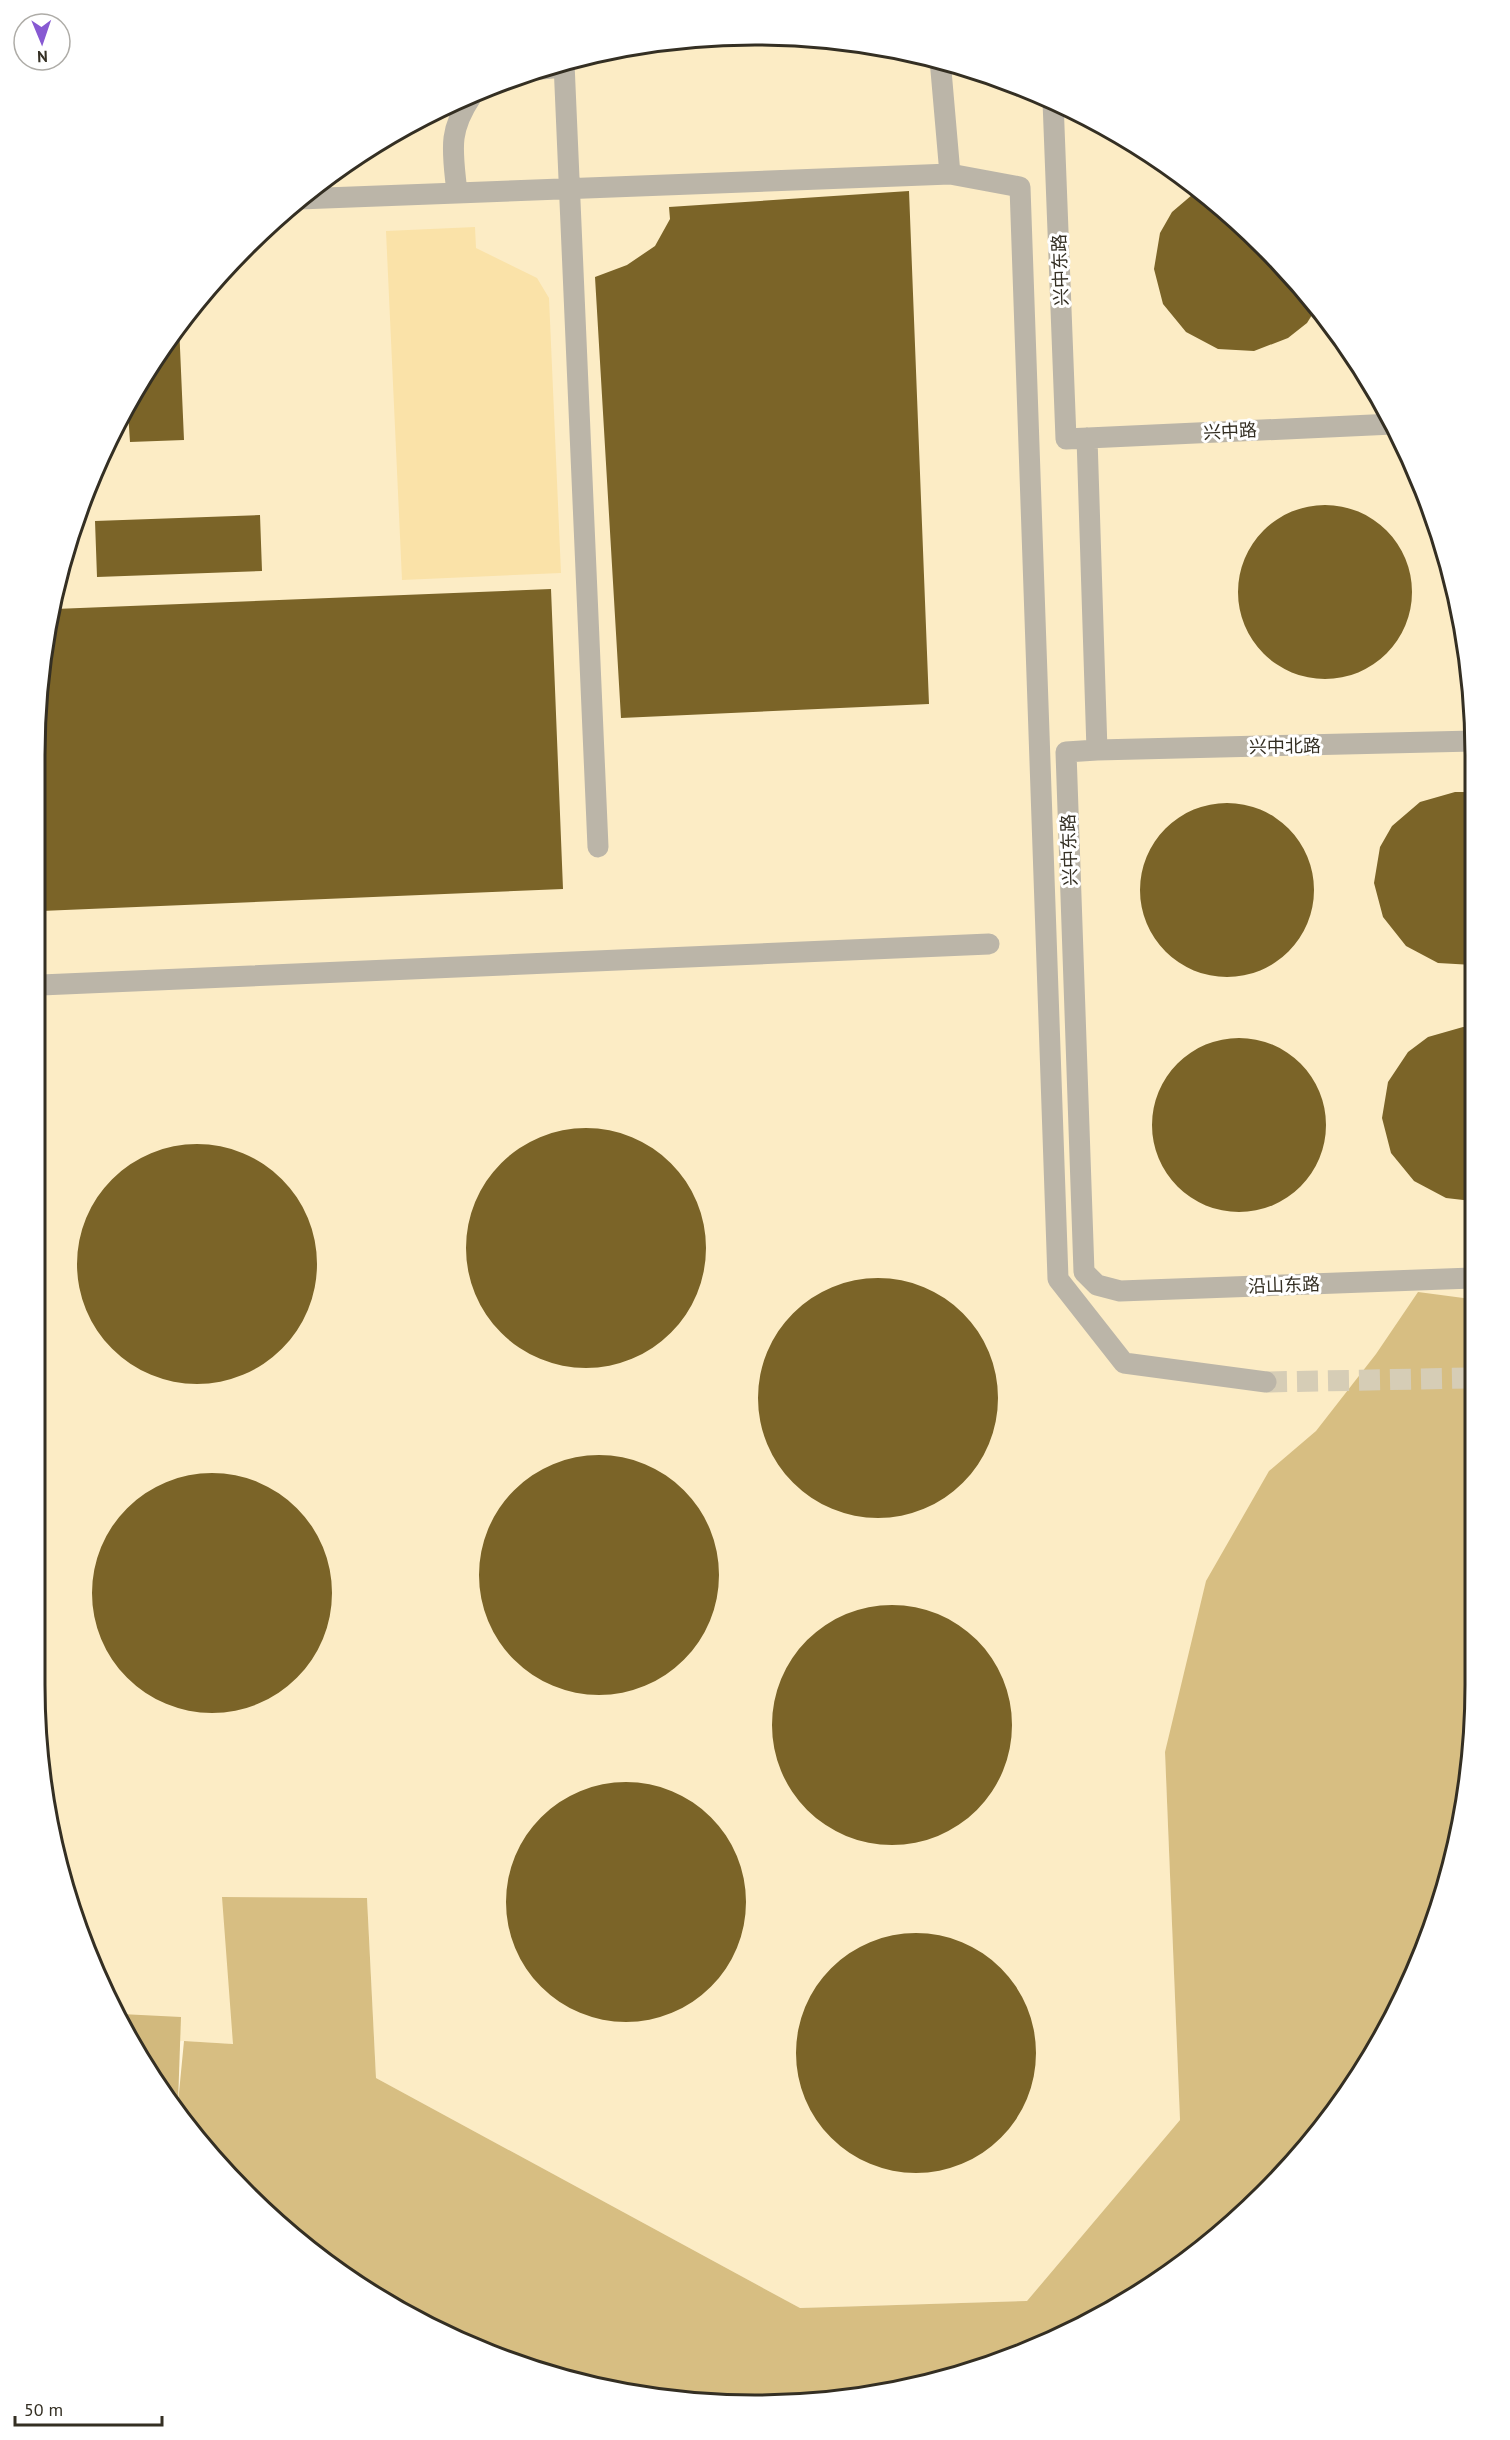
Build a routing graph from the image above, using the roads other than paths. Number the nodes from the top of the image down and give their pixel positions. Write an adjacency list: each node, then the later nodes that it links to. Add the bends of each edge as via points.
1 (941, 70): 5 (lane)
2 (564, 71): 6 (lane)
3 (464, 108): 7 (lane, via 456,120 453,140)
4 (1054, 111): 10 (lane, 兴中东路)
5 (950, 174): 6 (lane); 18 (lane, via 1020,187 1058,1279 1124,1363)
6 (569, 188): 7 (lane); 13 (lane)
7 (457, 193): 8 (lane)
8 (315, 198)
9 (1383, 425): 10 (lane, 兴中路)
10 (1077, 439): 12 (lane, 兴中东路)
11 (1464, 741): 12 (lane, 兴中北路)
12 (1097, 750): 17 (lane, 兴中东路, via 1066,753 1084,1272)
13 (598, 847)
14 (989, 944): 15 (lane)
15 (45, 985)
16 (1465, 1278): 17 (lane, 沿山东路, via 1120,1291)
17 (1097, 1285)
18 (1266, 1382)

